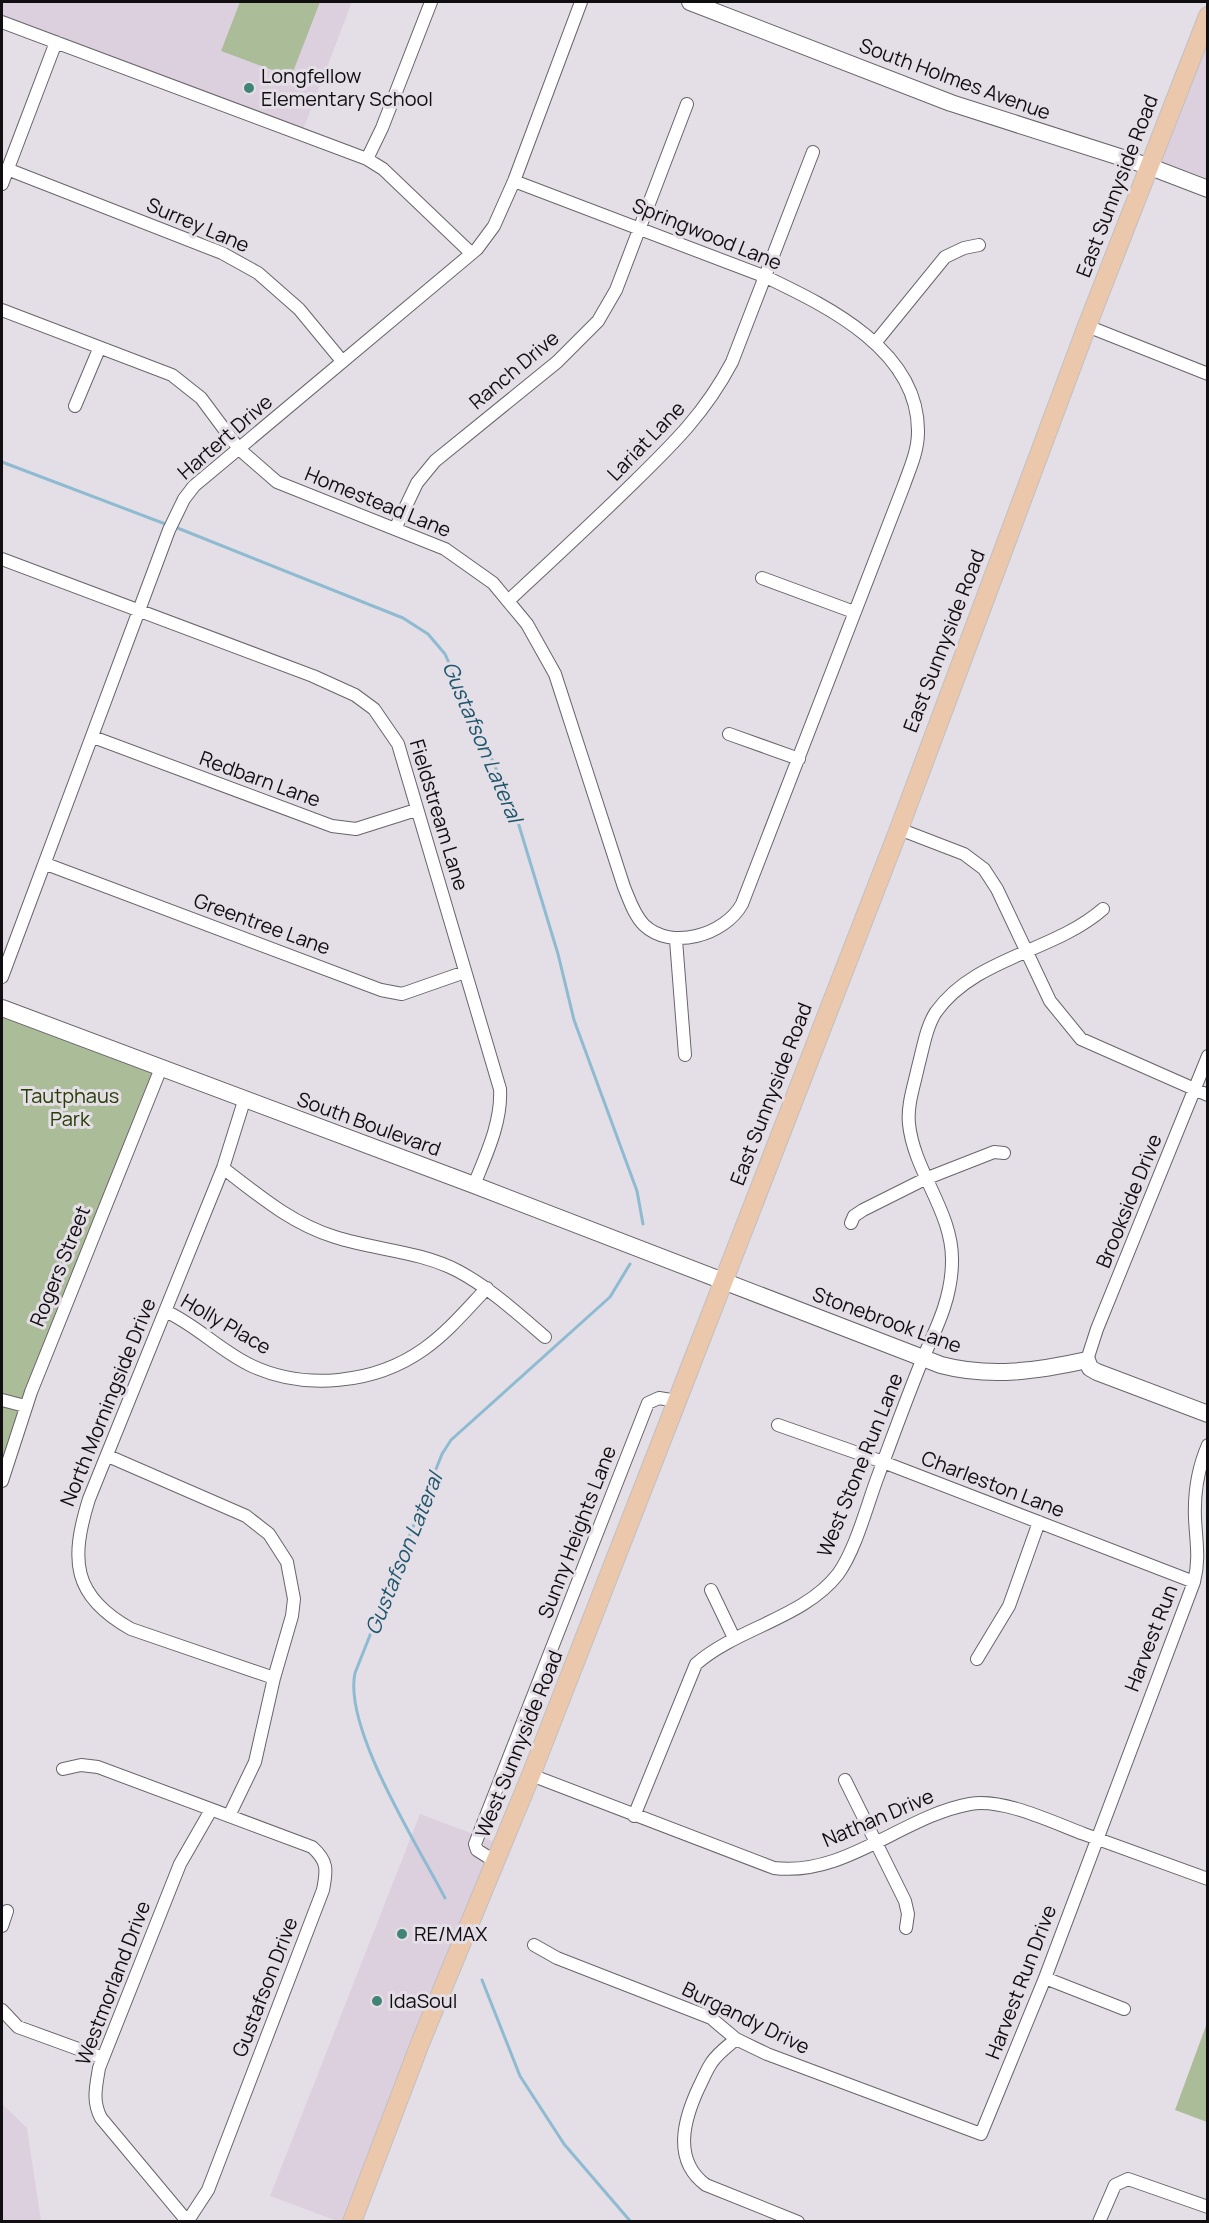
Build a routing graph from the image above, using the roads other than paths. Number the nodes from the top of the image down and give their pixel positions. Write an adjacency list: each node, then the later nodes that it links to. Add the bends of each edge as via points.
1 (431, 2): 9 (street)
2 (581, 2): 12 (street, Hartert Drive)
3 (690, 2): 10 (street, South Holmes Avenue, via 951,103)
4 (1208, 16): 10 (main road, East Sunnyside Road)
5 (2, 22): 6 (street)
6 (56, 42): 9 (street); 11 (street)
7 (687, 104): 15 (street, Ranch Drive)
8 (813, 152): 18 (street, Lariat Lane)
9 (367, 159): 17 (street, via 383,169)
10 (1148, 166): 14 (street, South Holmes Avenue); 20 (main road, East Sunnyside Road)
11 (7, 169): 13 (street); 23 (street, Surrey Lane, via 222,253 258,273 299,309)
12 (514, 181): 15 (street, Springwood Lane); 17 (street, Hartert Drive, via 494,226)
13 (2, 184)
14 (1208, 189)
15 (639, 228): 18 (street, Springwood Lane); 27 (street, Ranch Drive, via 616,290 598,321 557,362 435,461 417,483)
16 (979, 245): 21 (street, via 945,257)
17 (471, 253): 23 (street, Hartert Drive)
18 (766, 277): 21 (street, Springwood Lane, via 838,316); 30 (street, Lariat Lane, via 732,362 700,414)
19 (2, 310): 22 (street, Homestead Lane)
20 (1087, 326): 24 (street); 37 (main road, East Sunnyside Road)
21 (875, 343): 32 (street, Springwood Lane, via 906,378 916,407 918,433 915,455)
22 (99, 349): 25 (street); 26 (street, Homestead Lane, via 172,375 190,387)
23 (342, 362): 26 (street, Hartert Drive)
24 (1208, 374)
25 (75, 406)
26 (239, 448): 27 (street, Homestead Lane, via 277,482); 31 (street, Hartert Drive, via 194,486 172,525)
27 (395, 529): 30 (street, Homestead Lane, via 445,549 476,569)
28 (2, 560): 31 (street, Fieldstream Lane)
29 (762, 578): 32 (street)
30 (509, 600): 40 (street, Homestead Lane, via 543,648 555,674 636,916 651,930)
31 (140, 612): 34 (street, Hartert Drive); 36 (street, Fieldstream Lane, via 355,695 381,716 398,744)
32 (854, 612): 35 (street, Springwood Lane)
33 (729, 734): 35 (street)
34 (93, 737): 36 (street, Redbarn Lane, via 332,826 356,829); 38 (street, Hartert Drive)
35 (799, 759): 40 (street, Springwood Lane, via 737,913 718,927)
36 (416, 810): 42 (street, Fieldstream Lane)
37 (899, 829): 41 (street, via 964,854 984,869); 56 (main road, East Sunnyside Road)
38 (46, 864): 42 (street, Greentree Lane, via 381,990 402,994); 43 (street, Hartert Drive)
39 (1103, 909): 41 (street, West Stone Run Lane, via 1084,926)
40 (672, 939): 45 (street)
41 (1029, 952): 48 (street, via 1050,1001 1081,1039); 53 (street, West Stone Run Lane, via 968,981 948,998 930,1024 909,1105 912,1140)
42 (465, 972): 54 (street, Fieldstream Lane, via 501,1104)
43 (2, 977)
44 (2, 1008): 47 (street, South Boulevard)
45 (684, 1055)
46 (1208, 1056): 48 (street, Brookside Drive)
47 (161, 1068): 50 (street, South Boulevard); 64 (street, Rogers Street)
48 (1194, 1091): 49 (street); 61 (street, Brookside Drive)
49 (1208, 1095)
50 (244, 1101): 52 (street, North Morningside Drive); 54 (street, South Boulevard)
51 (1004, 1153): 53 (street, via 994,1152)
52 (223, 1168): 57 (street, via 281,1212 312,1229 429,1259); 58 (street, North Morningside Drive)
53 (925, 1179): 55 (street, via 863,1210); 60 (street, West Stone Run Lane, via 943,1215 952,1261 944,1310)
54 (474, 1185): 56 (street, South Boulevard)
55 (851, 1222)
56 (722, 1281): 60 (street, Stonebrook Lane); 63 (main road, West Sunnyside Road)
57 (487, 1288): 58 (street, Holly Place, via 444,1334 403,1362 380,1371 317,1382 292,1379 252,1366); 59 (street)
58 (165, 1311): 68 (street, North Morningside Drive)
59 (545, 1336)
60 (923, 1358): 61 (street, Stonebrook Lane, via 962,1371 985,1372 1020,1372); 69 (street, West Stone Run Lane)
61 (1087, 1360): 65 (street, via 1097,1372)
62 (2, 1400): 64 (street)
63 (677, 1401): 78 (main road, West Sunnyside Road); 85 (street, Sunny Heights Lane, via 659,1398 648,1403 475,1844 477,1850)
64 (25, 1406): 70 (street, Rogers Street)
65 (1208, 1414)
66 (778, 1425): 69 (street, Charleston Lane)
67 (1208, 1445): 72 (street, Harvest Run, via 1197,1482 1195,1518 1199,1552)
68 (108, 1456): 76 (street, via 246,1516 279,1546 287,1562 294,1599); 76 (street, North Morningside Drive, via 89,1499 78,1541 83,1583 96,1605 131,1629)
69 (883, 1462): 71 (street, Charleston Lane); 74 (street, West Stone Run Lane, via 839,1573 801,1604)
70 (2, 1481)
71 (1039, 1522): 72 (street, Charleston Lane); 75 (street, via 1008,1606)
72 (1194, 1582): 83 (street, Harvest Run)
73 (711, 1590): 74 (street)
74 (734, 1638): 82 (street, West Stone Run Lane, via 696,1664)
75 (977, 1659)
76 (274, 1678): 81 (street, via 255,1762)
77 (63, 1769): 80 (street, via 99,1767)
78 (531, 1775): 82 (street, Nathan Drive); 85 (main road, West Sunnyside Road)
79 (845, 1780): 84 (street)
80 (212, 1810): 81 (street); 95 (street, Westmorland Drive, via 180,1864)
81 (229, 1816): 99 (street, Gustafson Drive, via 312,1847 323,1857 327,1868 323,1890 208,2190)
82 (633, 1816): 84 (street, Nathan Drive, via 784,1869 833,1861)
83 (1096, 1838): 84 (street, Nathan Drive, via 1019,1810 983,1803 938,1811); 86 (street, Nathan Drive); 91 (street, Harvest Run Drive)
84 (878, 1842): 89 (street, via 905,1901 909,1914)
85 (496, 1862): 100 (main road, West Sunnyside Road, via 421,2041)
86 (1208, 1879)
87 (7, 1911): 88 (street)
88 (2, 1926)
89 (906, 1928)
90 (534, 1945): 94 (street, Burgandy Drive, via 557,1958 711,2018)
91 (1045, 1978): 92 (street); 96 (street, Harvest Run Drive, via 986,2127 981,2134)
92 (1124, 2009)
93 (2, 2010): 95 (street, via 18,2027)
94 (735, 2039): 96 (street, Burgandy Drive); 98 (street, via 711,2062 694,2098 686,2121 685,2155 694,2174 706,2185)
95 (103, 2058): 99 (street, Westmorland Drive, via 95,2107)
96 (975, 2134)
97 (1208, 2207): 102 (street, via 1128,2179 1115,2185)
98 (782, 2219): 101 (street)
99 (187, 2221)
100 (352, 2222)
101 (798, 2222)
102 (1099, 2222)

